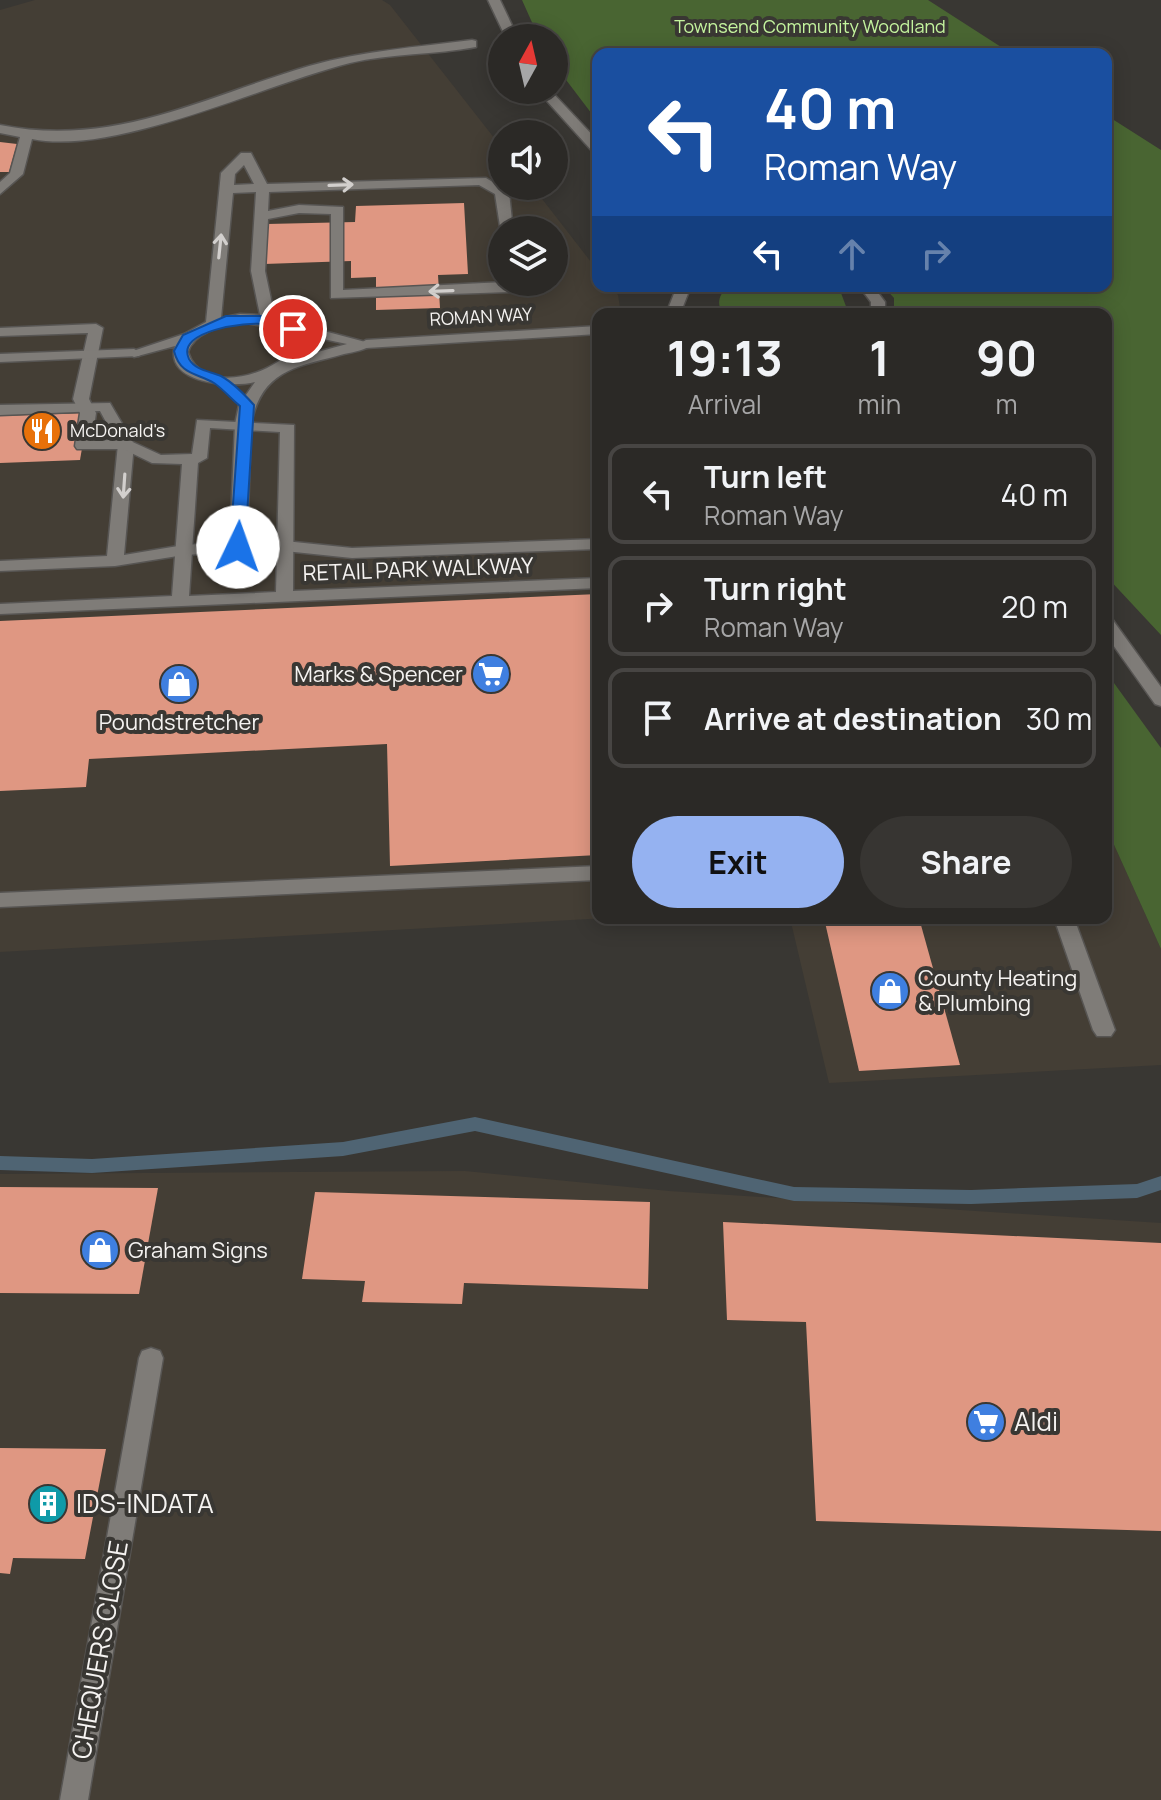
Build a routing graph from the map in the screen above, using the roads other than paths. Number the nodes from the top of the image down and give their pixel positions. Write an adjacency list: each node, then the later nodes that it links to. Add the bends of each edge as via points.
1 (494, 0): 2 (street)
2 (505, 24)
3 (472, 44): 6 (street, via 351,58 92,136)
4 (556, 104): 7 (street)
5 (0, 129): 6 (street)
6 (26, 138): 10 (street, via 16,174)
7 (592, 143)
8 (263, 188): 9 (street); 9 (street, via 246,156 228,173); 11 (street, one-way to 11, via 481,181 502,192); 12 (street)
9 (226, 189): 15 (street, one-way to 9)
10 (0, 190)
11 (505, 216)
12 (260, 217): 13 (street, one-way to 12, via 336,295 338,210 299,209); 14 (street, via 258,271)
13 (488, 289)
14 (268, 320): 15 (street, ROMAN WAY, via 240,318); 16 (street, ROMAN WAY)
15 (213, 324): 19 (street, ROMAN WAY)
16 (288, 327): 20 (street, ROMAN WAY); 25 (street, via 302,346)
17 (592, 330): 20 (street, ROMAN WAY)
18 (0, 332): 22 (street, via 96,328)
19 (187, 338): 21 (street, ROMAN WAY); 24 (street)
20 (366, 344): 25 (street, ROMAN WAY)
21 (134, 353): 22 (street, ROMAN WAY); 24 (street, ROMAN WAY)
22 (91, 355): 23 (street, ROMAN WAY); 29 (street, via 81,399)
23 (0, 358)
24 (183, 361): 27 (street, ROMAN WAY)
25 (291, 364): 26 (street, ROMAN WAY)
26 (267, 376): 27 (street, ROMAN WAY); 28 (street)
27 (218, 379): 28 (street)
28 (247, 405): 31 (street)
29 (85, 407): 30 (street); 32 (street, via 105,406); 32 (street, via 83,446)
30 (0, 410)
31 (243, 424): 33 (street, via 203,423 199,458); 35 (street, via 288,428); 36 (street)
32 (126, 444): 33 (street, via 158,460); 38 (street, one-way to 38)
33 (190, 458): 37 (street)
34 (592, 544): 35 (street, via 352,553)
35 (285, 546): 36 (street); 41 (street)
36 (238, 547): 37 (street)
37 (184, 550): 38 (street); 42 (street)
38 (115, 561): 39 (street)
39 (0, 566)
40 (592, 583): 41 (street, RETAIL PARK WALKWAY)
41 (284, 596): 42 (street, RETAIL PARK WALKWAY)
42 (180, 601): 43 (street, RETAIL PARK WALKWAY)
43 (0, 609)
44 (1112, 631): 45 (street)
45 (1161, 700)
46 (592, 873): 47 (street)
47 (0, 900)
48 (1066, 924): 49 (street)
49 (1104, 1030)
50 (151, 1358): 51 (street, CHEQUERS CLOSE)
51 (74, 1800)

